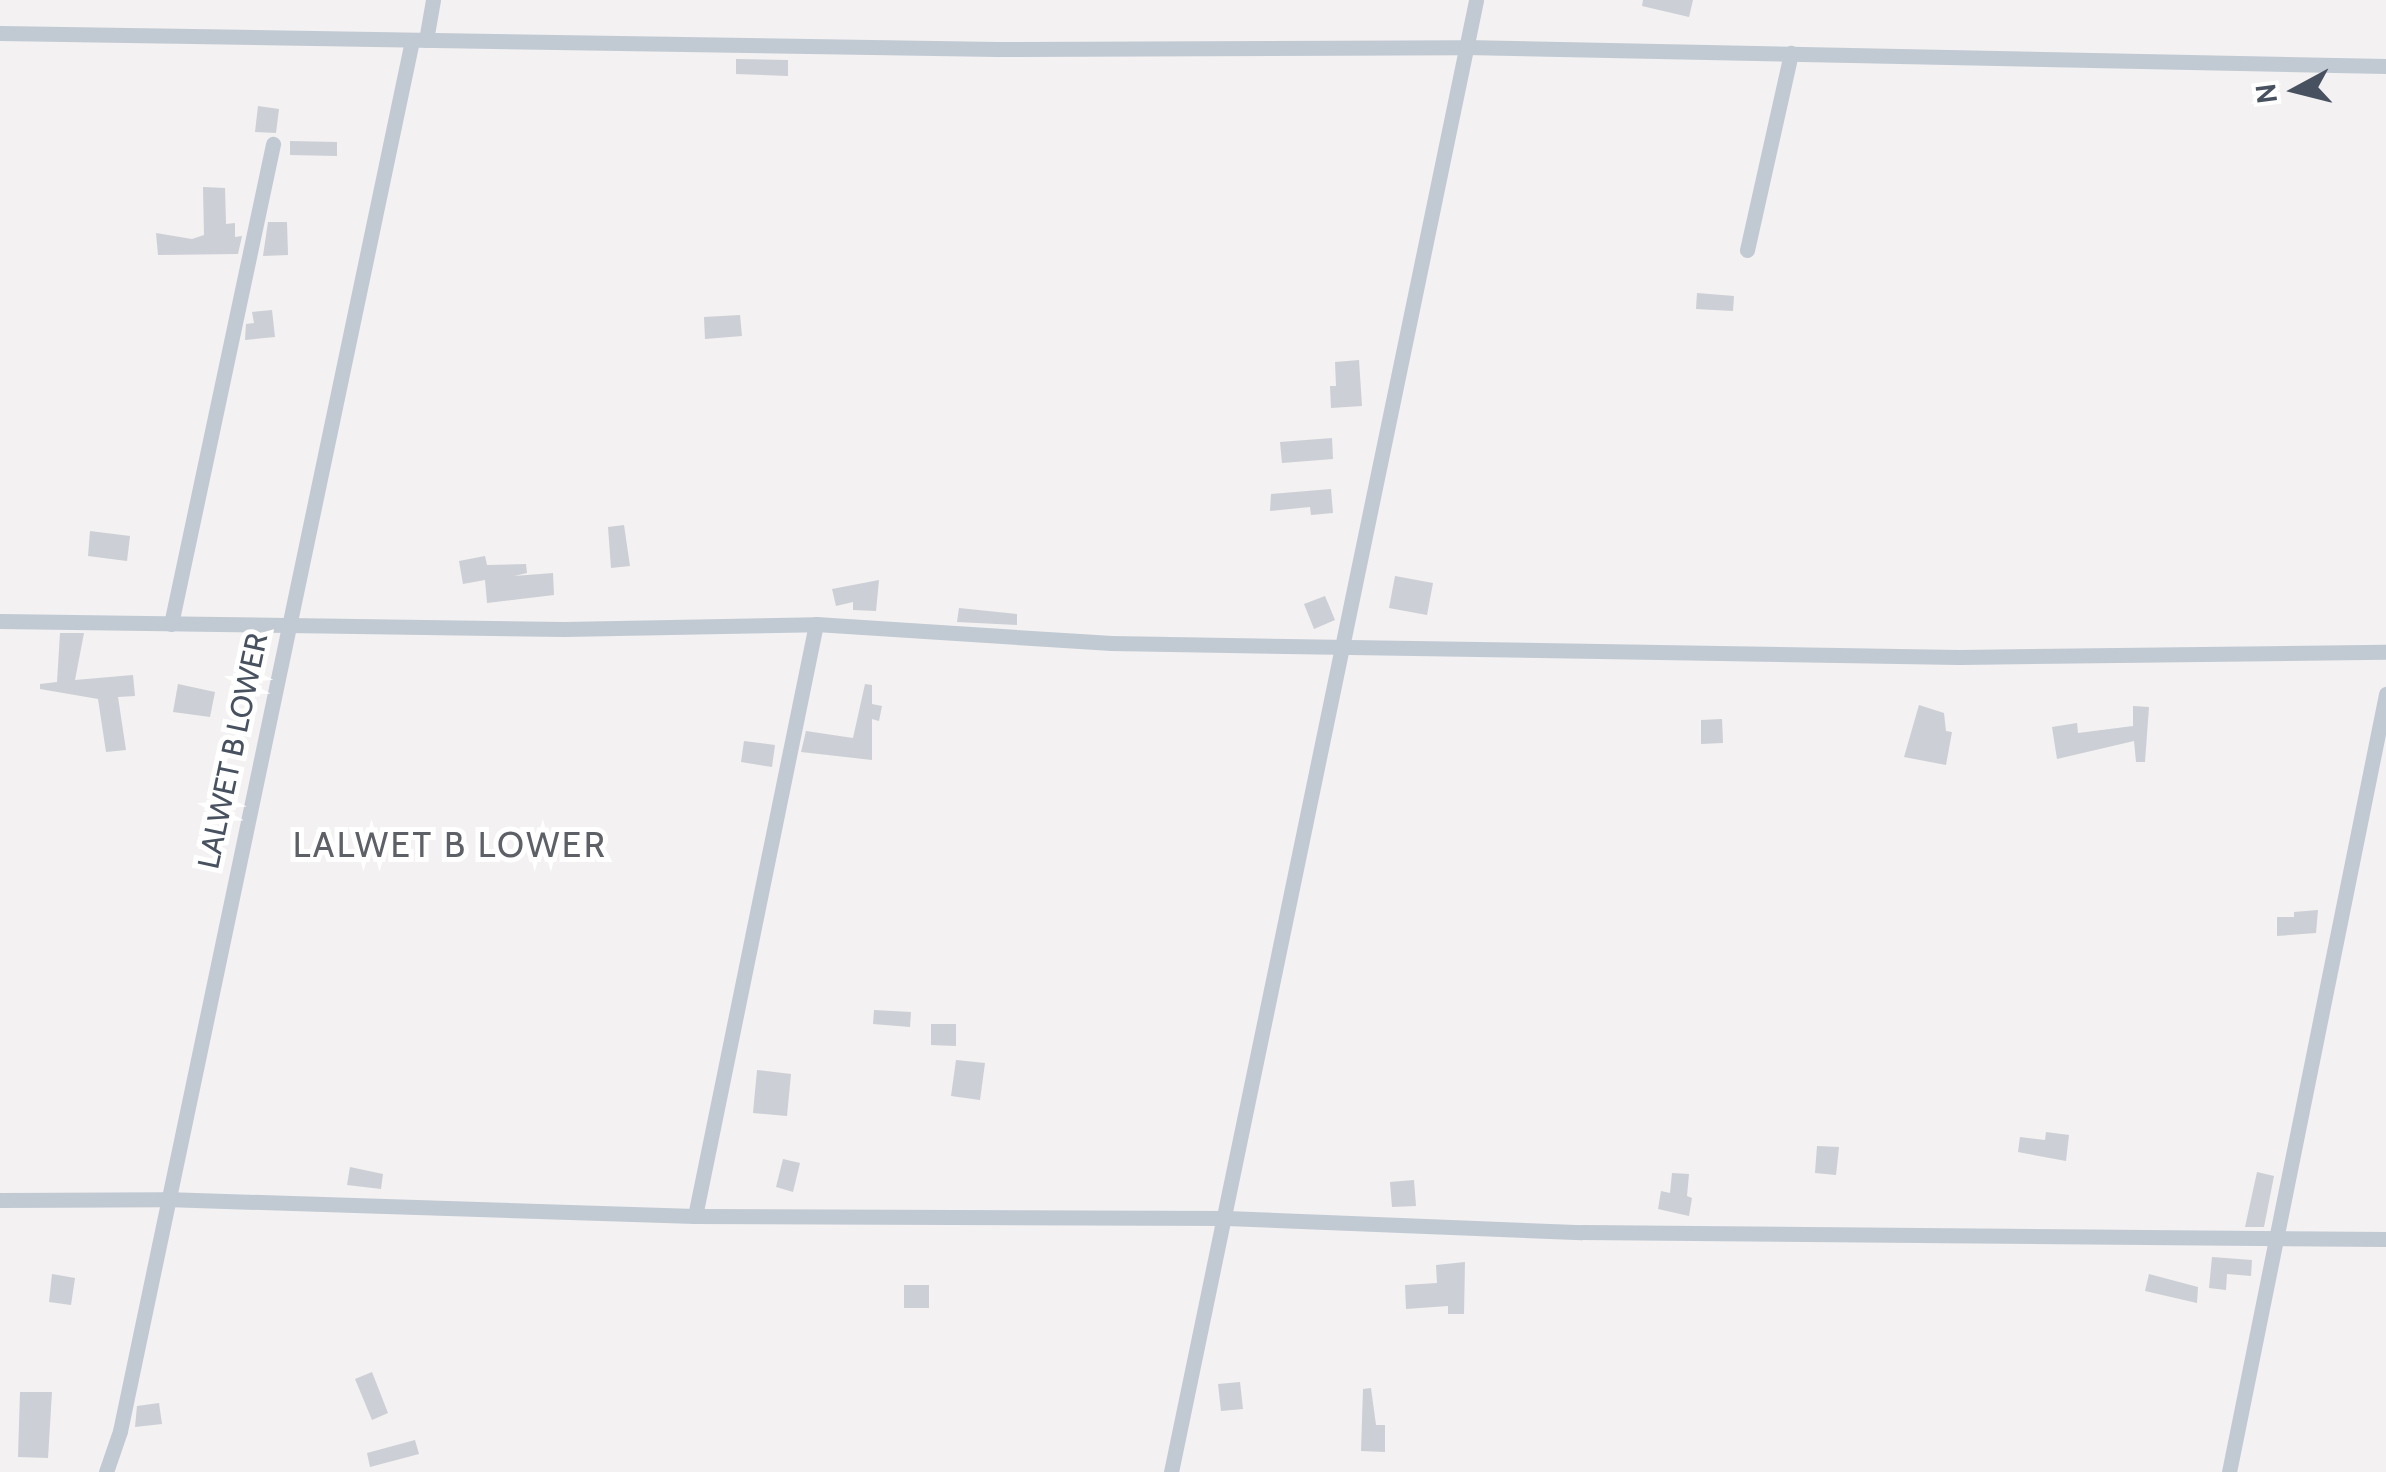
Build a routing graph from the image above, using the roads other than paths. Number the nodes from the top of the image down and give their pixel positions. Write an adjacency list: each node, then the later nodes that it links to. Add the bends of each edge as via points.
1 (433, 0): 4 (street, LALWET B LOWER)
2 (1476, 0): 5 (street)
3 (0, 33): 4 (street)
4 (419, 41): 5 (street); 12 (street, LALWET B LOWER)
5 (1465, 47): 6 (street); 14 (street)
6 (1791, 54): 7 (street); 9 (street)
7 (2386, 66)
8 (273, 144): 11 (street)
9 (1747, 250)
10 (0, 622): 11 (street)
11 (171, 624): 12 (street)
12 (288, 624): 13 (street); 17 (street, LALWET B LOWER)
13 (816, 624): 14 (street, via 1111,643); 19 (street)
14 (1344, 644): 15 (street, via 1959,657); 20 (street)
15 (2386, 652)
16 (2386, 694): 21 (street)
17 (166, 1199): 18 (street); 19 (street); 23 (street, LALWET B LOWER)
18 (0, 1200)
19 (695, 1216): 20 (street)
20 (1226, 1218): 21 (street, via 1582,1232); 24 (street)
21 (2278, 1238): 22 (street); 25 (street)
22 (2386, 1239)
23 (106, 1472)
24 (1171, 1472)
25 (2230, 1472)

